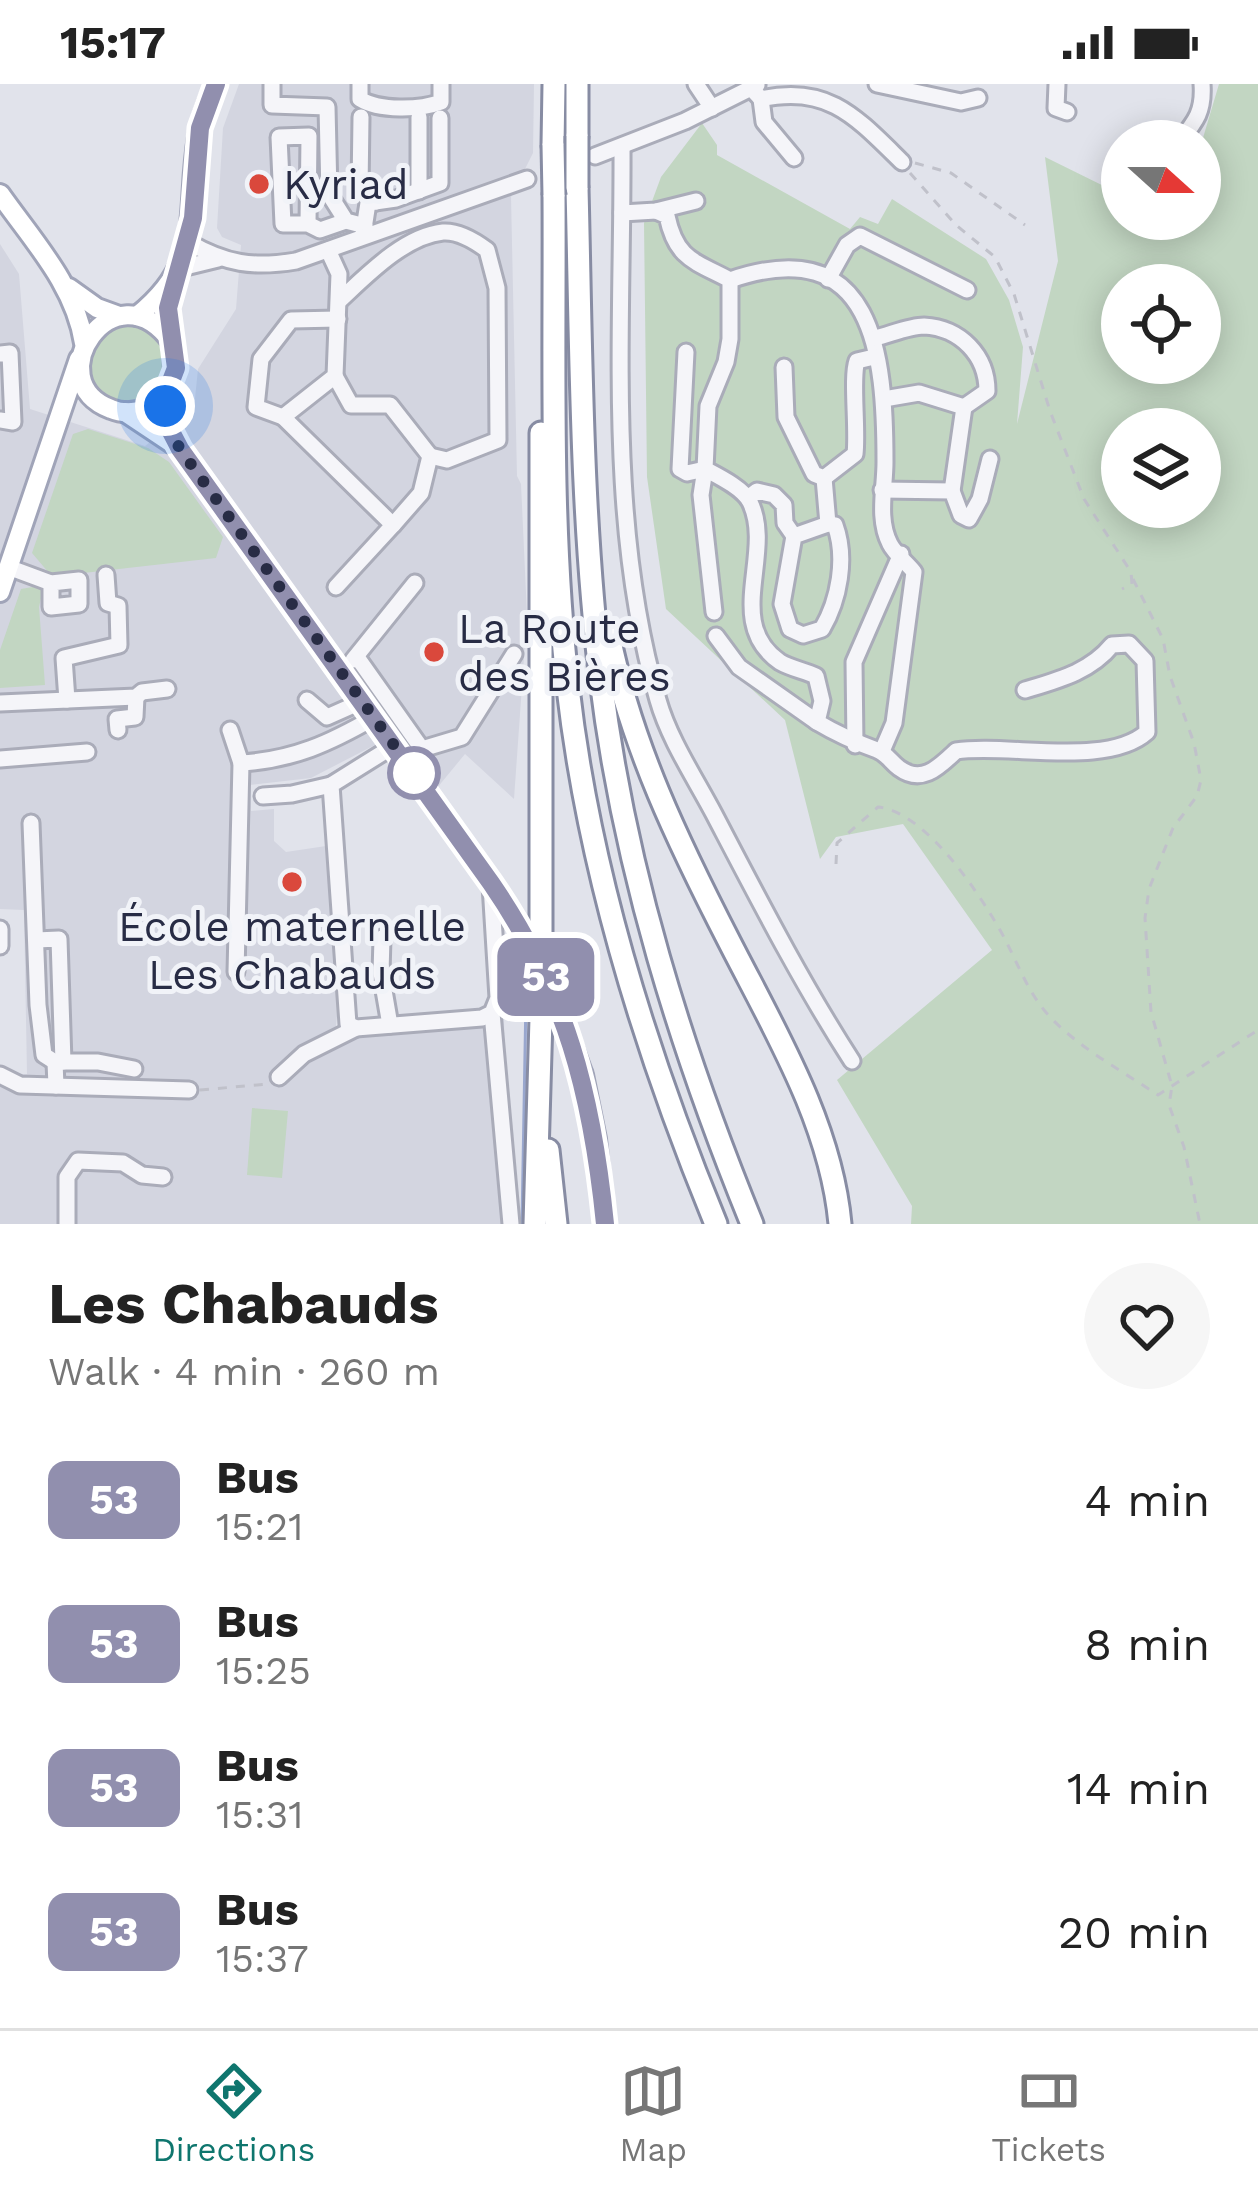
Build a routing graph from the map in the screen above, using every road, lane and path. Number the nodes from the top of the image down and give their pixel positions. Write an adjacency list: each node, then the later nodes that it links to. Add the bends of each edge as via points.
1 (216, 84): 35 (main road, via 197,142)
2 (272, 84): 31 (street, via 272,105 327,107 329,194)
3 (360, 84): 4 (street, via 360,99 372,106 442,102)
4 (441, 84)
5 (554, 84): 26 (highway, bridge)
6 (578, 84): 59 (highway, bridge)
7 (696, 84): 13 (street)
8 (877, 84): 12 (street, via 961,102)
9 (1057, 84): 14 (street, via 1055,108)
10 (1202, 84): 18 (street)
11 (756, 90): 13 (street); 21 (street, via 764,122); 22 (street, via 821,96)
12 (978, 98)
13 (712, 108): 19 (street)
14 (1066, 112)
15 (361, 117): 28 (street, via 360,190)
16 (419, 117): 24 (street)
17 (440, 118): 24 (street, via 440,183)
18 (1198, 120)
19 (622, 146): 20 (street); 30 (street)
20 (595, 156)
21 (794, 158)
22 (902, 162): 33 (path, via 951,172); 77 (path, via 995,257 1084,499)
23 (527, 179): 34 (street)
24 (419, 191): 28 (street)
25 (0, 194): 41 (main road)
26 (554, 195): 114 (highway, via 541,435); 132 (highway, via 556,520 581,777 635,1000)
27 (695, 201): 29 (street)
28 (376, 202): 34 (street, via 368,203)
29 (656, 211): 30 (street); 40 (street, via 667,216 682,254)
30 (622, 213): 118 (street, via 627,549 659,705)
31 (346, 221): 32 (street, via 320,230); 34 (street)
32 (308, 224): 32 (street, via 310,136 279,137 283,224)
33 (1025, 225)
34 (364, 232): 36 (street)
35 (188, 242): 37 (street); 38 (main road)
36 (328, 250): 37 (street, via 260,267); 43 (street)
37 (218, 259): 38 (street)
38 (175, 275): 44 (main road, via 160,299); 47 (main road)
39 (829, 279): 40 (street, via 799,269); 42 (street, via 860,236); 46 (street, via 856,296)
40 (730, 280): 66 (street, via 730,339 709,406)
41 (65, 285): 44 (main road, via 97,308); 48 (main road)
42 (967, 290)
43 (339, 301): 45 (street); 64 (street, via 409,245 444,232 487,250 497,288 498,440 447,460)
44 (128, 316): 47 (main road, via 150,321); 48 (main road, via 93,331)
45 (338, 319): 53 (street); 61 (street, via 290,320 261,359 256,406)
46 (875, 338): 51 (street); 57 (street, via 924,326 972,346 987,371 987,391)
47 (171, 341): 54 (main road, via 176,368)
48 (82, 349): 56 (main road, via 85,387); 60 (main road)
49 (686, 352): 66 (street, via 680,469)
50 (0, 354): 62 (street, via 10,352 13,422)
51 (874, 357): 55 (street); 67 (street, via 857,361 853,371 855,454)
52 (784, 367): 67 (street, via 786,417)
53 (335, 376): 61 (street); 64 (street, via 351,405 390,405)
54 (166, 394): 58 (main road); 63 (main road, via 166,422)
55 (884, 399): 57 (street, via 919,393); 68 (street)
56 (95, 400): 58 (main road); 60 (main road)
57 (964, 407): 69 (street)
58 (125, 412): 63 (main road)
59 (582, 412): 133 (highway, via 600,677 636,873 684,1046); 134 (highway, via 619,686 669,821 798,1081 830,1166)
60 (58, 417): 75 (main road)
61 (283, 417): 72 (street)
62 (0, 420)
63 (180, 449): 86 (main road)
64 (430, 456): 72 (street, via 421,493)
65 (990, 459): 69 (street, via 969,519)
66 (704, 469): 70 (street); 83 (street)
67 (824, 478): 71 (street)
68 (882, 490): 69 (street); 74 (street, via 891,546)
69 (952, 491)
70 (748, 498): 73 (street, via 757,490 774,496); 95 (street, via 758,530 754,631 779,661 815,676)
71 (828, 524): 73 (street); 73 (street, via 840,537 832,613 822,629 803,635 790,629 782,604)
72 (393, 525): 80 (street)
73 (794, 536)
74 (901, 554): 99 (street, via 854,662); 100 (street, via 914,572 894,722)
75 (8, 567): 78 (street); 82 (main road)
76 (106, 575): 90 (street, via 108,603 118,606 119,645 64,658)
77 (1133, 579): 81 (path); 124 (path, via 1163,639 1202,780 1173,828 1145,918 1150,1012)
78 (50, 583)
79 (416, 583): 86 (street)
80 (336, 587)
81 (1122, 589)
82 (0, 592)
83 (714, 612)
84 (716, 636): 95 (street, via 739,667)
85 (514, 654): 86 (street, via 462,736 422,749)
86 (349, 663): 92 (main road)
87 (167, 689): 89 (street)
88 (1025, 690): 100 (street, via 1129,644 1145,661 1148,732 1102,750 956,751 935,772 916,775)
89 (136, 697): 90 (street); 96 (street, via 134,717 117,719)
90 (67, 700): 93 (street)
91 (308, 700): 92 (street, via 327,717)
92 (363, 700): 94 (main road)
93 (0, 703)
94 (375, 717): 98 (main road); 103 (street, via 281,760)
95 (817, 722): 99 (street)
96 (118, 730)
97 (230, 730): 103 (street)
98 (394, 745): 104 (street); 108 (main road)
99 (855, 745): 100 (street)
100 (882, 751)
101 (88, 752): 102 (street)
102 (0, 759)
103 (241, 763): 112 (street)
104 (331, 784): 105 (street); 116 (street, via 346,1013)
105 (263, 796)
106 (31, 823): 119 (street, via 44,1055)
107 (836, 864): 124 (path, via 837,843 878,807 920,825 980,900 1049,1016 1158,1096)
108 (491, 883): 113 (street, via 498,998); 131 (main road, bridge, via 546,975 583,1075)
109 (0, 929): 111 (street)
110 (382, 938): 115 (street)
111 (0, 946)
112 (236, 972)
113 (492, 1013): 115 (street); 128 (street)
114 (541, 1018): 129 (highway); 130 (highway)
115 (391, 1025): 116 (street)
116 (356, 1028): 122 (street)
117 (1258, 1030): 124 (path)
118 (852, 1061)
119 (59, 1062): 120 (street); 123 (street)
120 (134, 1069)
121 (0, 1075): 123 (street)
122 (279, 1077): 125 (path, via 254,1088)
123 (56, 1086): 125 (street)
124 (1172, 1086): 135 (path, via 1168,1105)
125 (189, 1090)
126 (163, 1177): 127 (street, via 123,1163 78,1161 68,1177)
127 (67, 1224)
128 (511, 1224)
129 (535, 1224)
130 (556, 1224)
131 (604, 1224)
132 (716, 1224)
133 (752, 1224)
134 (840, 1224)
135 (1200, 1224)

